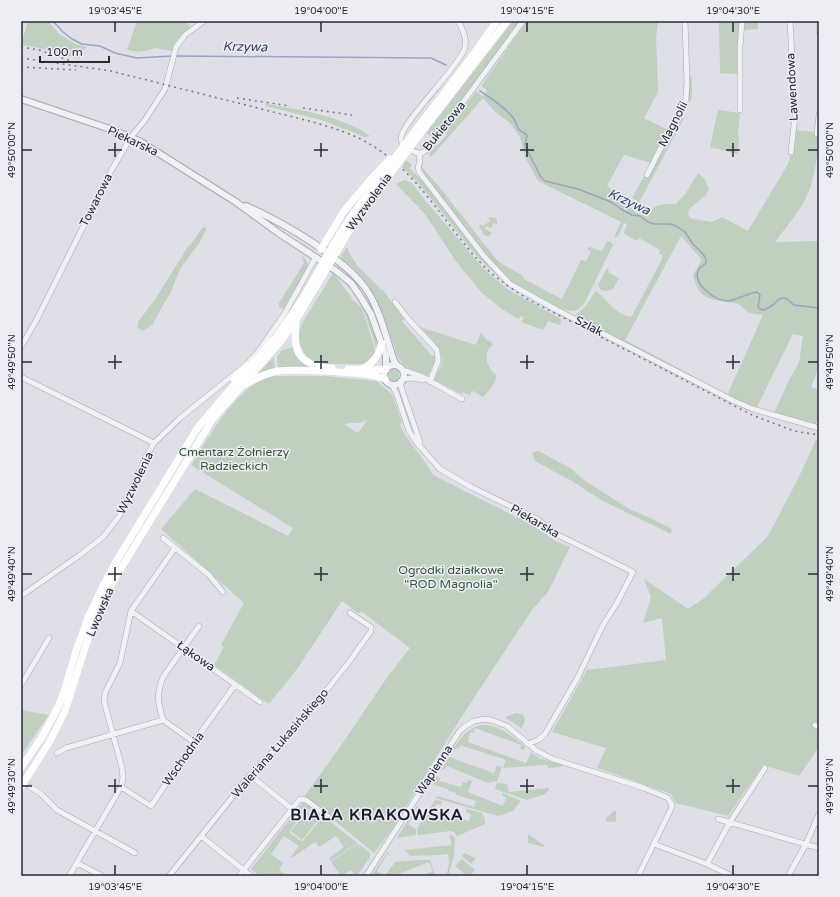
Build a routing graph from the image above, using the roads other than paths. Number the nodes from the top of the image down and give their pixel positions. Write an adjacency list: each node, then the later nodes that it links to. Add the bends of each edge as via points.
1 (204, 21): 16 (street, Towarowa, via 180,41 173,56 165,89)
2 (458, 21): 19 (street, Bukietowa, via 465,37 464,50 402,135 403,144)
3 (497, 21): 14 (main road, Wyzwolenia)
4 (507, 21): 14 (main road, Wyzwolenia)
5 (523, 21): 19 (street, Bukietowa, via 430,147)
6 (685, 21): 20 (street, Magnolii, via 688,82 686,100)
7 (742, 21): 12 (street)
8 (790, 21): 17 (street, Lawendowa, via 795,116)
9 (819, 21): 10 (street)
10 (819, 31)
11 (21, 99): 16 (street, Piekarska)
12 (740, 110)
13 (819, 115): 15 (street, Lawendowa)
14 (420, 129): 18 (main road, Wyzwolenia, bridge); 24 (main road, Wyzwolenia, bridge)
15 (817, 134)
16 (131, 137): 21 (street, Piekarska, via 153,148); 28 (street, Towarowa)
17 (791, 152)
18 (399, 154): 22 (main road, bridge, via 388,160 344,211); 24 (main road, Wyzwolenia, bridge, via 347,222 330,248)
19 (419, 154): 43 (street, Szlak, via 420,173 483,255 510,284 734,401)
20 (647, 175)
21 (236, 202): 22 (street, Piekarska, via 256,210); 23 (street, Piekarska)
22 (320, 248): 23 (street); 29 (street, Piekarska, via 352,273 367,291 377,310)
23 (316, 257): 27 (street, Piekarska, via 343,276 358,293 371,314); 30 (street, Wyzwolenia, via 285,313)
24 (320, 273): 26 (main road, Wyzwolenia); 34 (main road, Wyzwolenia, via 288,322)
25 (395, 302): 38 (street, via 408,320 437,350 438,361)
26 (296, 320): 31 (main road, via 295,345 304,360 317,366); 40 (main road, Wyzwolenia)
27 (382, 343): 31 (main road, via 376,359); 32 (street, Piekarska)
28 (21, 347)
29 (396, 364): 32 (street); 33 (street)
30 (246, 366): 42 (main road, via 212,405); 44 (street, Wyzwolenia, via 179,418)
31 (361, 369): 32 (main road)
32 (386, 369): 36 (street, via 383,374)
33 (403, 370): 37 (street); 38 (street)
34 (244, 374): 42 (main road, Lwowska)
35 (21, 377): 44 (street)
36 (385, 379): 39 (street); 40 (main road, via 343,373 284,371 264,375)
37 (402, 380): 38 (street, via 412,378); 39 (street); 45 (street, Piekarska, via 401,386 415,432)
38 (430, 382): 41 (street)
39 (392, 385): 45 (street, Piekarska, via 409,430)
40 (239, 388): 68 (main road, Lwowska, via 219,410 203,434 108,590 93,623 65,711 50,741)
41 (462, 399)
42 (208, 414): 65 (main road, Lwowska, via 103,586 83,631 57,709)
43 (819, 428)
44 (154, 443): 49 (street, Wyzwolenia, via 112,527 94,546)
45 (424, 450): 63 (street, Piekarska, via 440,468 456,479 537,519 558,535 633,572 545,734)
46 (163, 538): 47 (street)
47 (175, 548): 48 (street, via 209,576); 50 (street)
48 (223, 592)
49 (21, 596)
50 (131, 611): 54 (street, Łąkowa); 61 (street, via 120,663 104,698)
51 (350, 613): 67 (street, Waleriana Łukasińskiego, via 370,626 371,631 299,726)
52 (199, 626): 54 (street)
53 (49, 638): 56 (street)
54 (183, 648): 58 (street, Łąkowa); 60 (street, via 160,685 158,701)
55 (21, 670): 56 (street)
56 (27, 674): 57 (street)
57 (21, 685)
58 (235, 685): 59 (street, Łąkowa); 62 (street, Wschodnia)
59 (260, 702)
60 (163, 720): 61 (street); 62 (street)
61 (113, 735): 64 (street, via 66,748); 70 (street, via 122,768)
62 (194, 742): 70 (street, Wschodnia, via 151,806)
63 (528, 744): 78 (street, Wapienna, via 537,752 553,759 668,798 671,801 671,809); 90 (street, Wapienna, via 507,726 490,720 474,721 464,727)
64 (58, 753)
65 (21, 768)
66 (765, 768): 75 (street)
67 (250, 775): 71 (street); 77 (street, Waleriana Łukasińskiego)
68 (21, 787)
69 (30, 787): 76 (street, via 57,810)
70 (121, 787): 76 (street)
71 (292, 809): 73 (street, via 300,799 304,799); 84 (street)
72 (819, 814): 79 (street)
73 (331, 819)
74 (718, 819): 75 (street)
75 (730, 822): 79 (street); 83 (street)
76 (95, 832): 81 (street); 82 (street)
77 (201, 836): 84 (street); 87 (street, Waleriana Łukasińskiego)
78 (654, 844): 83 (street); 91 (street)
79 (806, 844): 80 (street); 93 (street)
80 (819, 848)
81 (135, 853)
82 (77, 863): 85 (street); 86 (street)
83 (707, 864): 92 (street)
84 (244, 870): 88 (street); 89 (street)
85 (69, 876)
86 (102, 876)
87 (169, 876)
88 (239, 876)
89 (251, 876)
90 (366, 876)
91 (638, 876)
92 (732, 876)
93 (788, 876)

